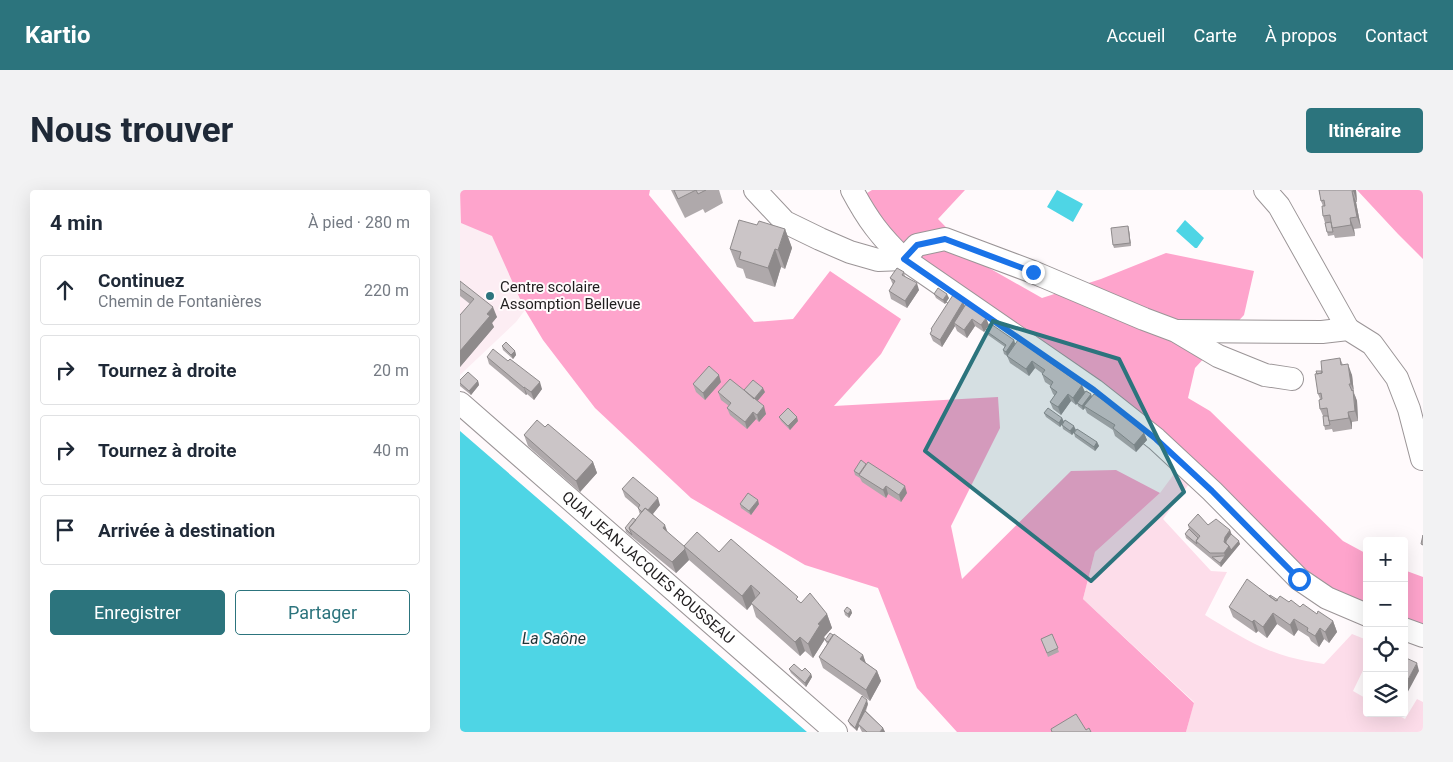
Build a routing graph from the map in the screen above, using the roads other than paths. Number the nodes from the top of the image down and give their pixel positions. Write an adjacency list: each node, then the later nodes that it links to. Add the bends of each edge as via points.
1 (755, 190): 4 (street, via 785,222 820,239 878,260)
2 (852, 190): 4 (street, via 865,216)
3 (1265, 190): 5 (street, via 1279,206)
4 (904, 259): 6 (street, via 917,245 945,239); 10 (street, via 1094,390 1212,491 1299,579 1327,598)
5 (1348, 329): 6 (street, via 1322,332); 9 (street, via 1372,344 1397,378 1410,409)
6 (1176, 331): 7 (street, via 1226,359 1265,375)
7 (1292, 379)
8 (460, 403): 13 (street, QUAI JEAN-JACQUES ROUSSEAU)
9 (1423, 463)
10 (1363, 613)
11 (1408, 630): 12 (street)
12 (1423, 636)
13 (836, 732)

